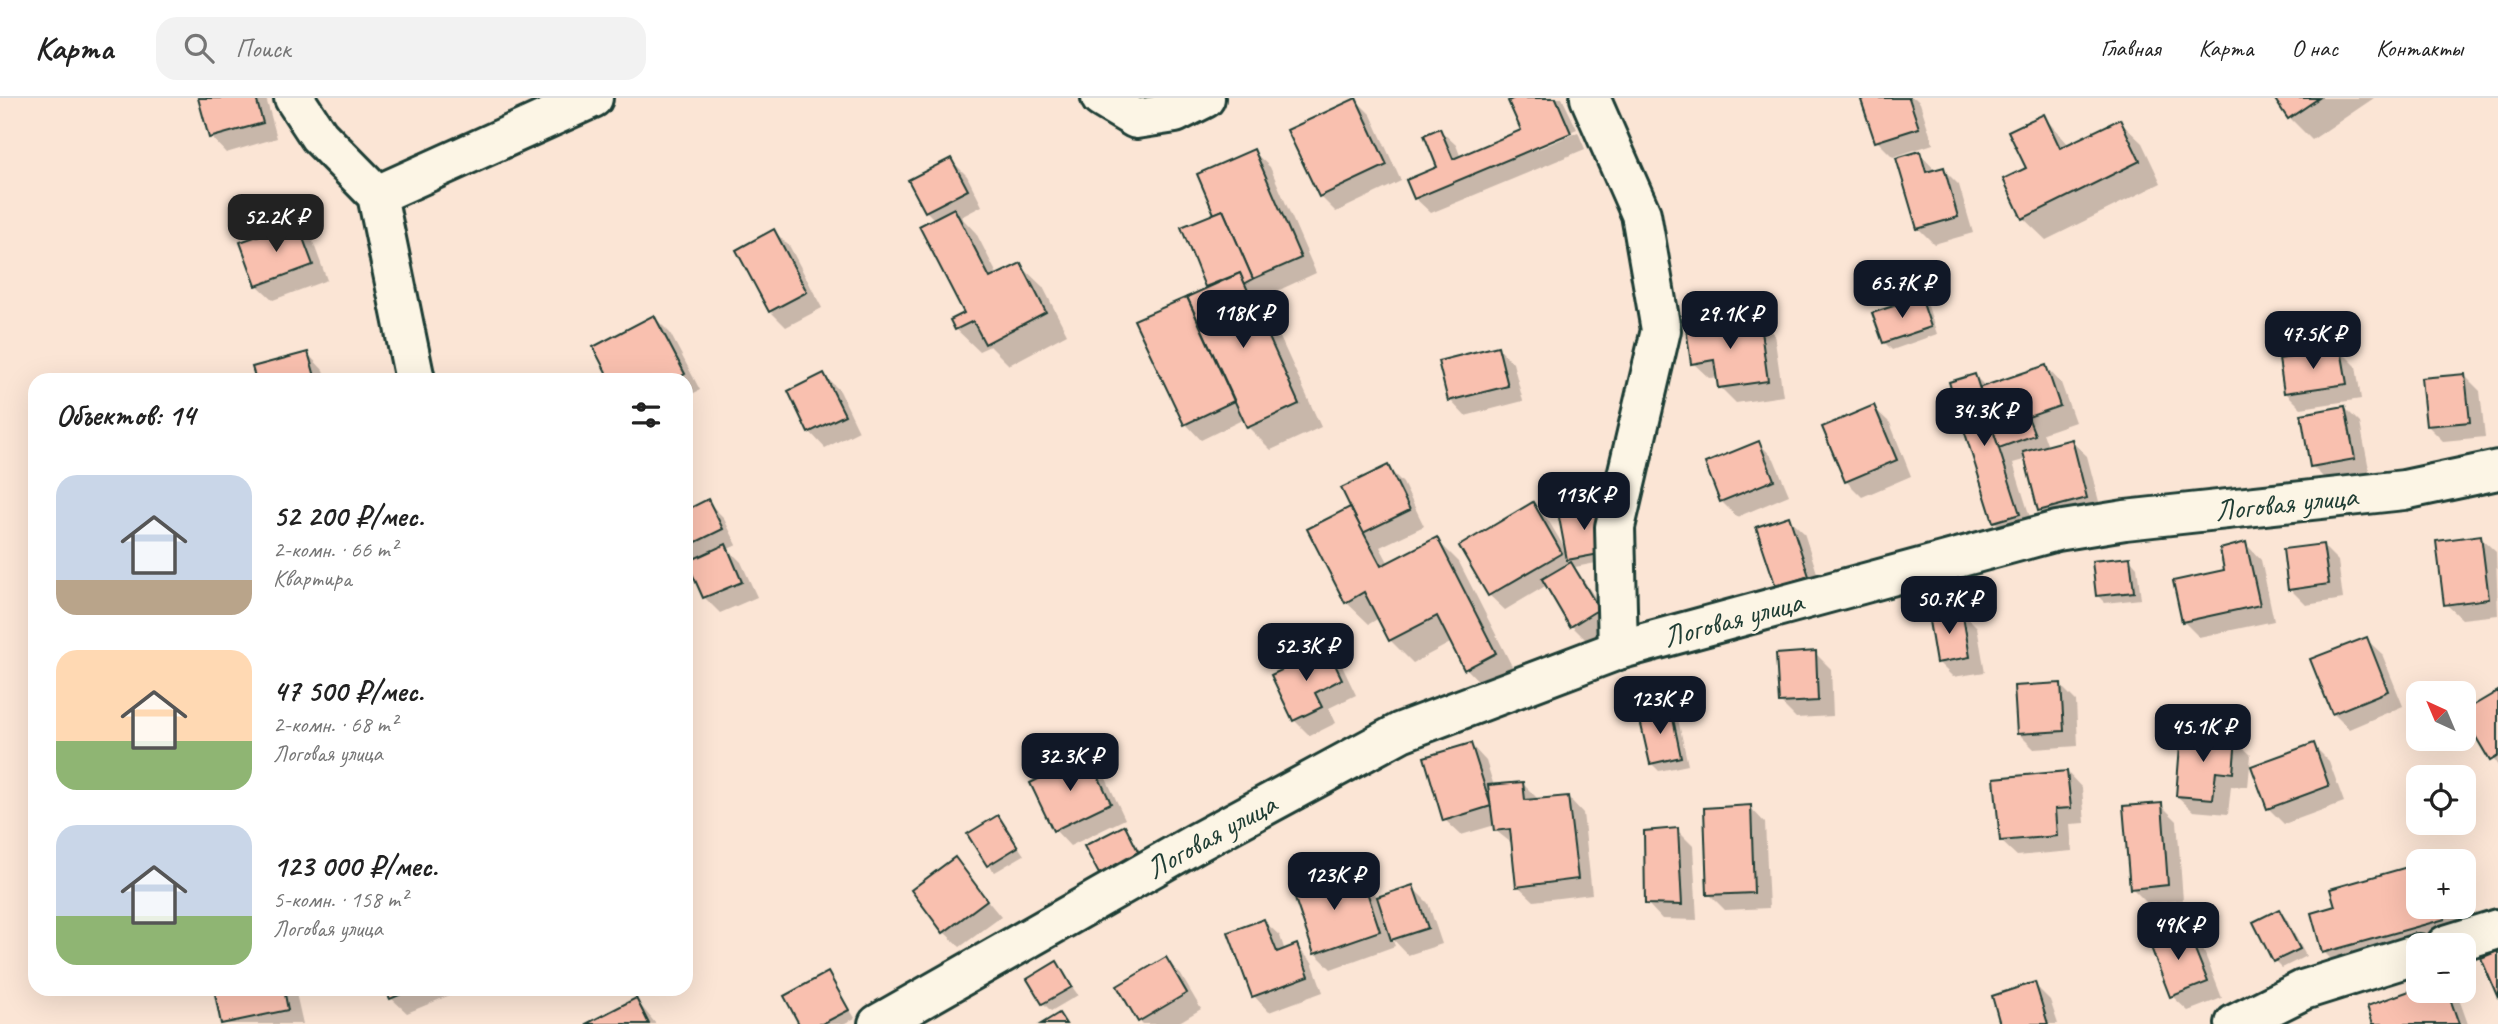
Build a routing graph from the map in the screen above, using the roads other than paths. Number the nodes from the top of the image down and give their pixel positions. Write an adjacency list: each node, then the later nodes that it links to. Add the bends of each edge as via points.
1 (294, 98): 6 (street, via 319,136)
2 (593, 98): 6 (street)
3 (1101, 98): 4 (street, via 1136,120 1175,113)
4 (1205, 98)
5 (1590, 98): 9 (street, via 1641,214 1661,330 1615,527)
6 (377, 195): 7 (street)
7 (414, 373)
8 (2498, 470): 9 (street, Логовая улица, via 2404,490 2057,531)
9 (1618, 650): 13 (street, Логовая улица, via 1401,732)
10 (2498, 929): 11 (street)
11 (2476, 936)
12 (2406, 958): 14 (street, via 2303,990)
13 (878, 1024)
14 (2235, 1024)

